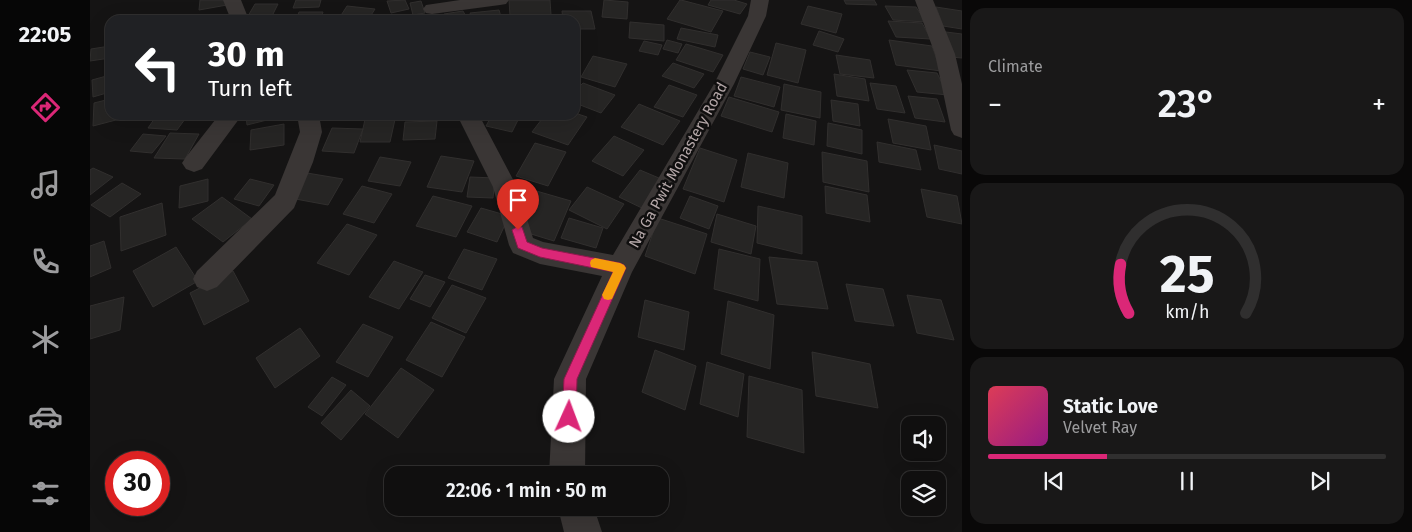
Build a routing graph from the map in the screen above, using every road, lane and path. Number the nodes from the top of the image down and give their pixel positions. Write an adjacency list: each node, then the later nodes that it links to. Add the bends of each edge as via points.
1 (232, 0): 6 (street)
2 (500, 0): 5 (street)
3 (760, 0): 12 (street, Na Ga Pwit Monastery Road, via 757,16 724,84)
4 (924, 0): 10 (street, via 945,54)
5 (432, 10)
6 (238, 15)
7 (227, 120): 11 (street)
8 (309, 120): 13 (street, via 310,132 285,201)
9 (470, 120): 12 (street, via 504,187 522,245 540,252)
10 (962, 130)
11 (194, 163)
12 (620, 268): 14 (street, Na Ga Pwit Monastery Road, via 570,379)
13 (207, 279)
14 (567, 466)
15 (578, 516): 16 (street)
16 (583, 532)

